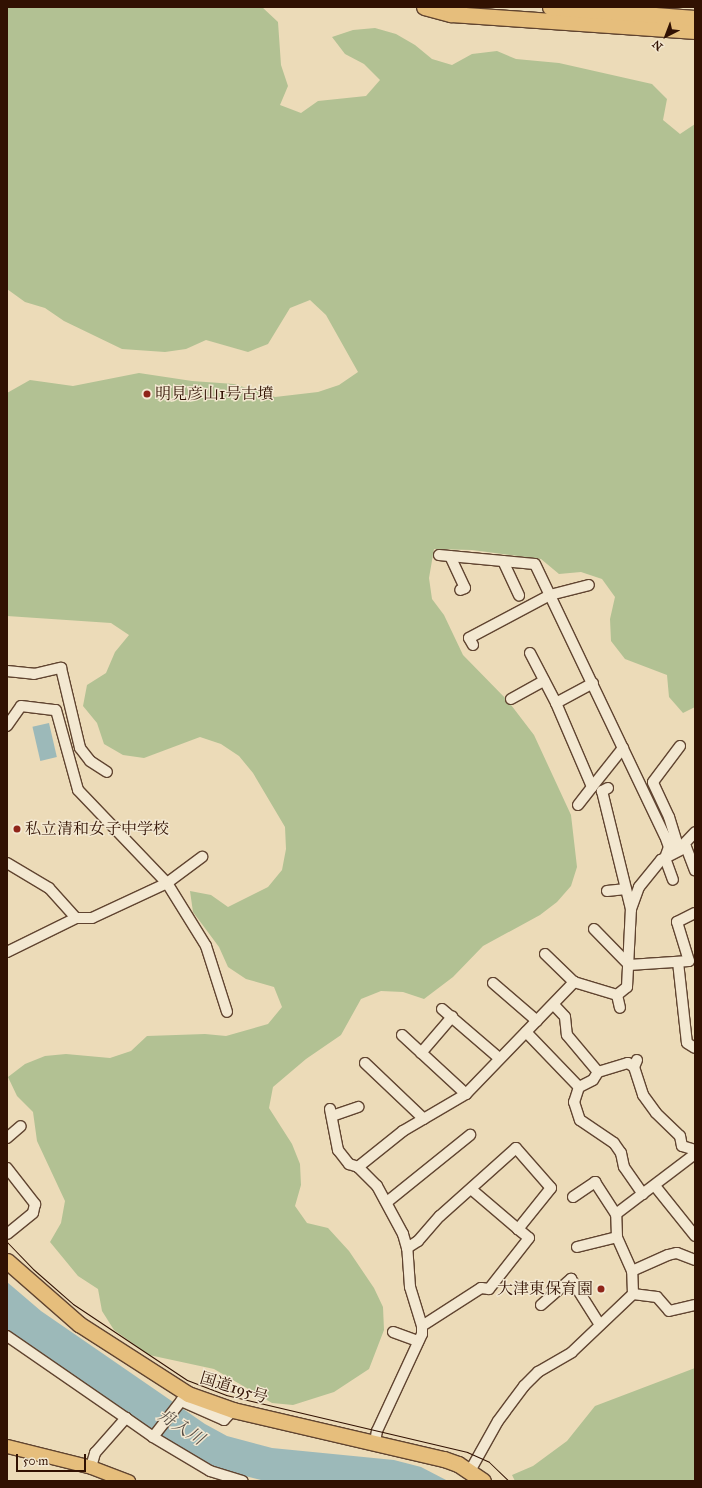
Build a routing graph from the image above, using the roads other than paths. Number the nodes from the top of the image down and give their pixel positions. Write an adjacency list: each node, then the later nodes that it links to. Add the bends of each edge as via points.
1 (424, 7): 5 (highway, via 451,14)
2 (550, 7): 3 (highway)
3 (628, 10): 4 (highway)
4 (695, 18)
5 (695, 31)
6 (439, 555): 7 (street)
7 (450, 556): 8 (street); 10 (street, via 465,588)
8 (503, 561): 11 (street, via 535,564); 12 (street)
9 (589, 584): 11 (street)
10 (460, 590)
11 (550, 594): 13 (street, via 469,638); 17 (street)
12 (519, 596)
13 (473, 645)
14 (530, 653): 16 (street)
15 (7, 671): 23 (street, via 34,674 61,668 80,748 90,761)
16 (544, 681): 18 (street); 19 (street)
17 (593, 683): 19 (street); 22 (street)
18 (511, 699)
19 (556, 703): 24 (street)
20 (7, 726): 36 (street, via 21,706 56,710 78,790)
21 (680, 746): 27 (street, via 653,782)
22 (623, 748): 24 (street); 30 (street)
23 (107, 772)
24 (592, 787): 26 (street)
25 (608, 788): 37 (street, via 602,791)
26 (578, 805)
27 (669, 817): 29 (street); 30 (street, via 677,843)
28 (695, 832): 29 (street)
29 (685, 845): 32 (street); 34 (street)
30 (669, 848): 32 (street)
31 (202, 857): 36 (street)
32 (665, 858): 35 (street); 39 (street, via 660,860 639,887)
33 (7, 863): 41 (street, via 49,888)
34 (695, 870)
35 (673, 880)
36 (167, 883): 41 (street, via 92,918); 53 (street, via 206,946)
37 (626, 889): 38 (street); 39 (street)
38 (607, 891)
39 (631, 909): 46 (street)
40 (695, 913): 45 (street, via 677,922 689,961)
41 (76, 918): 43 (street)
42 (594, 929): 46 (street)
43 (7, 952)
44 (545, 954): 47 (street)
45 (678, 962): 46 (street); 58 (street, via 687,1043)
46 (629, 965): 49 (street, via 627,987)
47 (574, 982): 49 (street); 50 (street)
48 (493, 983): 55 (street)
49 (617, 995): 51 (street)
50 (554, 1004): 55 (street); 62 (street, via 565,1017 567,1035)
51 (620, 1008)
52 (442, 1009): 54 (street)
53 (227, 1012)
54 (452, 1017): 59 (street); 60 (street)
55 (537, 1021): 56 (street)
56 (526, 1032): 60 (street); 63 (street)
57 (402, 1035): 59 (street)
58 (695, 1048)
59 (421, 1053): 64 (street)
60 (499, 1058): 64 (street)
61 (365, 1064): 66 (street)
62 (598, 1072): 63 (street, via 593,1080); 70 (street, via 635,1063 643,1095 656,1113 680,1136 682,1146)
63 (579, 1087): 76 (street, via 574,1102 580,1120 614,1143 621,1153 624,1167)
64 (466, 1094): 66 (street)
65 (358, 1107): 72 (street, via 331,1113 338,1150 349,1164)
66 (424, 1119): 72 (street, via 403,1131)
67 (21, 1126): 69 (street)
68 (470, 1135): 78 (street)
69 (7, 1138)
70 (695, 1150)
71 (695, 1154): 74 (street, via 662,1176)
72 (358, 1167): 78 (street, via 377,1186)
73 (7, 1168): 81 (street, via 35,1204 33,1213)
74 (655, 1186): 76 (street); 82 (street)
75 (471, 1189): 80 (street); 80 (street, via 516,1148 551,1188); 85 (street, via 440,1216 418,1241)
76 (643, 1194): 79 (street)
77 (573, 1197): 79 (street, via 595,1182)
78 (387, 1202): 85 (street)
79 (616, 1214): 83 (street)
80 (518, 1229): 93 (street, via 529,1238 489,1289 481,1288)
81 (7, 1234)
82 (695, 1236)
83 (617, 1237): 84 (street); 88 (street)
84 (577, 1247)
85 (407, 1248): 93 (street, via 410,1287)
86 (695, 1260): 88 (street, via 668,1254)
87 (7, 1261): 97 (highway, 国道195号, via 63,1311 154,1373 188,1394)
88 (632, 1271): 89 (street)
89 (633, 1294): 91 (street, via 657,1298 669,1311); 92 (street)
90 (541, 1305): 92 (street, via 571,1279)
91 (695, 1305)
92 (600, 1325): 103 (street, via 572,1352 538,1372 524,1386 498,1421)
93 (422, 1326): 96 (street)
94 (393, 1332): 96 (street)
95 (7, 1336): 98 (street)
96 (418, 1341): 100 (street, via 377,1431)
97 (233, 1410): 99 (street, via 224,1420 181,1401); 100 (highway, 国道195号)
98 (126, 1418): 99 (street); 102 (street, via 95,1454)
99 (154, 1436): 105 (street, via 210,1471)
100 (375, 1442): 103 (highway, 国道195号, via 444,1459)
101 (7, 1446): 102 (main road)
102 (91, 1466): 104 (main road)
103 (470, 1471): 106 (highway, 国道195号)
104 (128, 1481)
105 (242, 1481)
106 (483, 1481)

